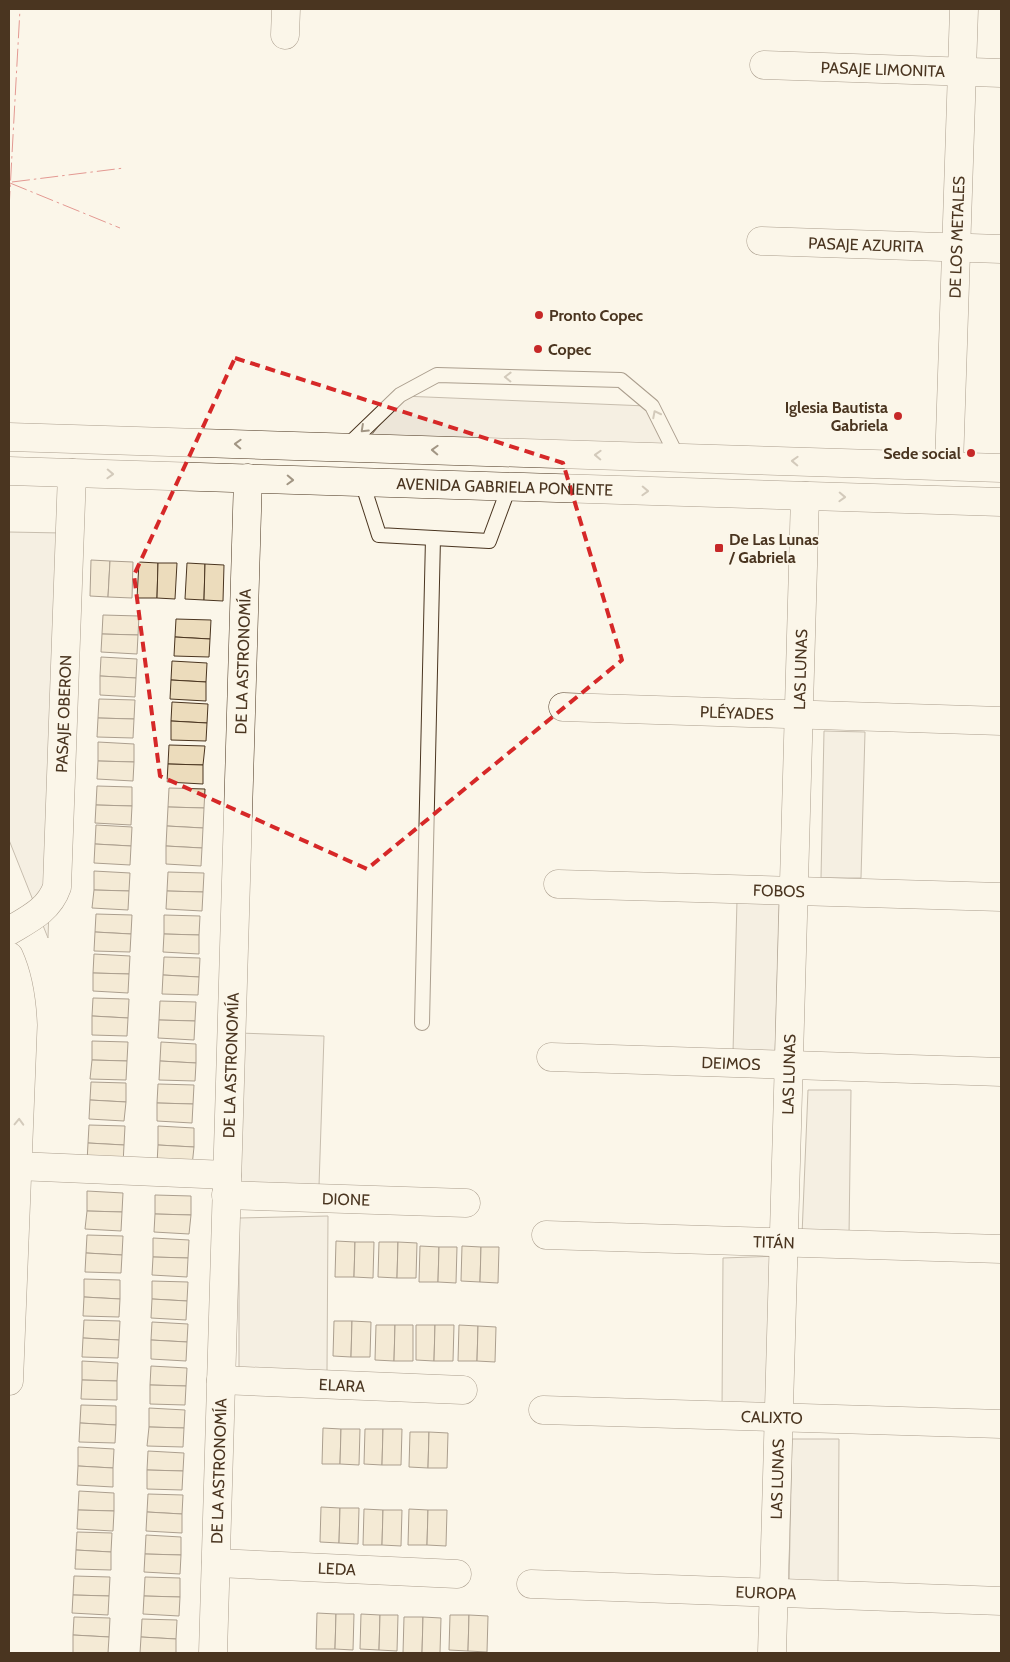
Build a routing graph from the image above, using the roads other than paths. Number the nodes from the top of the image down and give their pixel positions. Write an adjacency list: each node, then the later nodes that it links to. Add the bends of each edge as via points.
1 (286, 9): 3 (street)
2 (964, 9): 5 (street, DE LOS METALES)
3 (285, 35)
4 (764, 65): 5 (street, PASAJE LIMONITA)
5 (962, 72): 6 (street, PASAJE LIMONITA); 8 (street, DE LOS METALES)
6 (1001, 73)
7 (761, 240): 8 (street, PASAJE AZURITA)
8 (956, 248): 9 (street, PASAJE AZURITA); 13 (street, DE LOS METALES)
9 (1001, 249)
10 (9, 437): 11 (street, one-way to 10)
11 (345, 448): 12 (street, one-way to 11); 12 (lane, one-way to 11, via 652,406 621,380 437,375 400,395)
12 (678, 458): 13 (street, one-way to 12)
13 (949, 466): 14 (street)
14 (1001, 468)
15 (9, 471): 16 (street, AVENIDA GABRIELA PONIENTE)
16 (72, 473): 17 (street, AVENIDA GABRIELA PONIENTE, one-way to 17); 29 (street, PASAJE OBERON, via 57,886 44,909)
17 (248, 478): 18 (street, AVENIDA GABRIELA PONIENTE, one-way to 18); 36 (street, DE LA ASTRONOMÍA)
18 (362, 482): 19 (street, AVENIDA GABRIELA PONIENTE); 22 (lane, via 379,535)
19 (509, 487): 20 (street, AVENIDA GABRIELA PONIENTE, one-way to 20); 22 (lane, via 489,541)
20 (805, 496): 21 (street, AVENIDA GABRIELA PONIENTE, one-way to 21); 24 (street, LAS LUNAS)
21 (1001, 502)
22 (432, 538): 31 (lane)
23 (563, 707): 24 (street, PLÉYADES)
24 (799, 714): 25 (street, PLÉYADES); 27 (street, LAS LUNAS)
25 (1001, 721)
26 (558, 884): 27 (street, FOBOS)
27 (794, 891): 28 (street, FOBOS); 33 (street, LAS LUNAS)
28 (1001, 897)
29 (9, 931)
30 (9, 956): 35 (street, one-way to 30, via 22,1002)
31 (422, 1023)
32 (551, 1057): 33 (street, DEIMOS)
33 (789, 1065): 34 (street, DEIMOS); 39 (street, LAS LUNAS)
34 (1001, 1072)
35 (17, 1166): 36 (street, DIONE); 42 (street)
36 (227, 1185): 37 (street, DIONE); 41 (street, DE LA ASTRONOMÍA)
37 (466, 1204)
38 (546, 1235): 39 (street, TITÁN)
39 (783, 1242): 40 (street, TITÁN); 45 (street, LAS LUNAS)
40 (1001, 1249)
41 (221, 1380): 43 (street, ELARA); 47 (street, DE LA ASTRONOMÍA)
42 (9, 1381)
43 (463, 1390)
44 (543, 1410): 45 (street, CALIXTO)
45 (778, 1417): 46 (street, CALIXTO); 50 (street, LAS LUNAS)
46 (1001, 1424)
47 (216, 1563): 48 (street, LEDA); 52 (street, DE LA ASTRONOMÍA)
48 (457, 1574)
49 (531, 1584): 50 (street, EUROPA)
50 (774, 1593): 51 (street, EUROPA); 53 (street, LAS LUNAS)
51 (1001, 1601)
52 (213, 1653)
53 (772, 1653)

